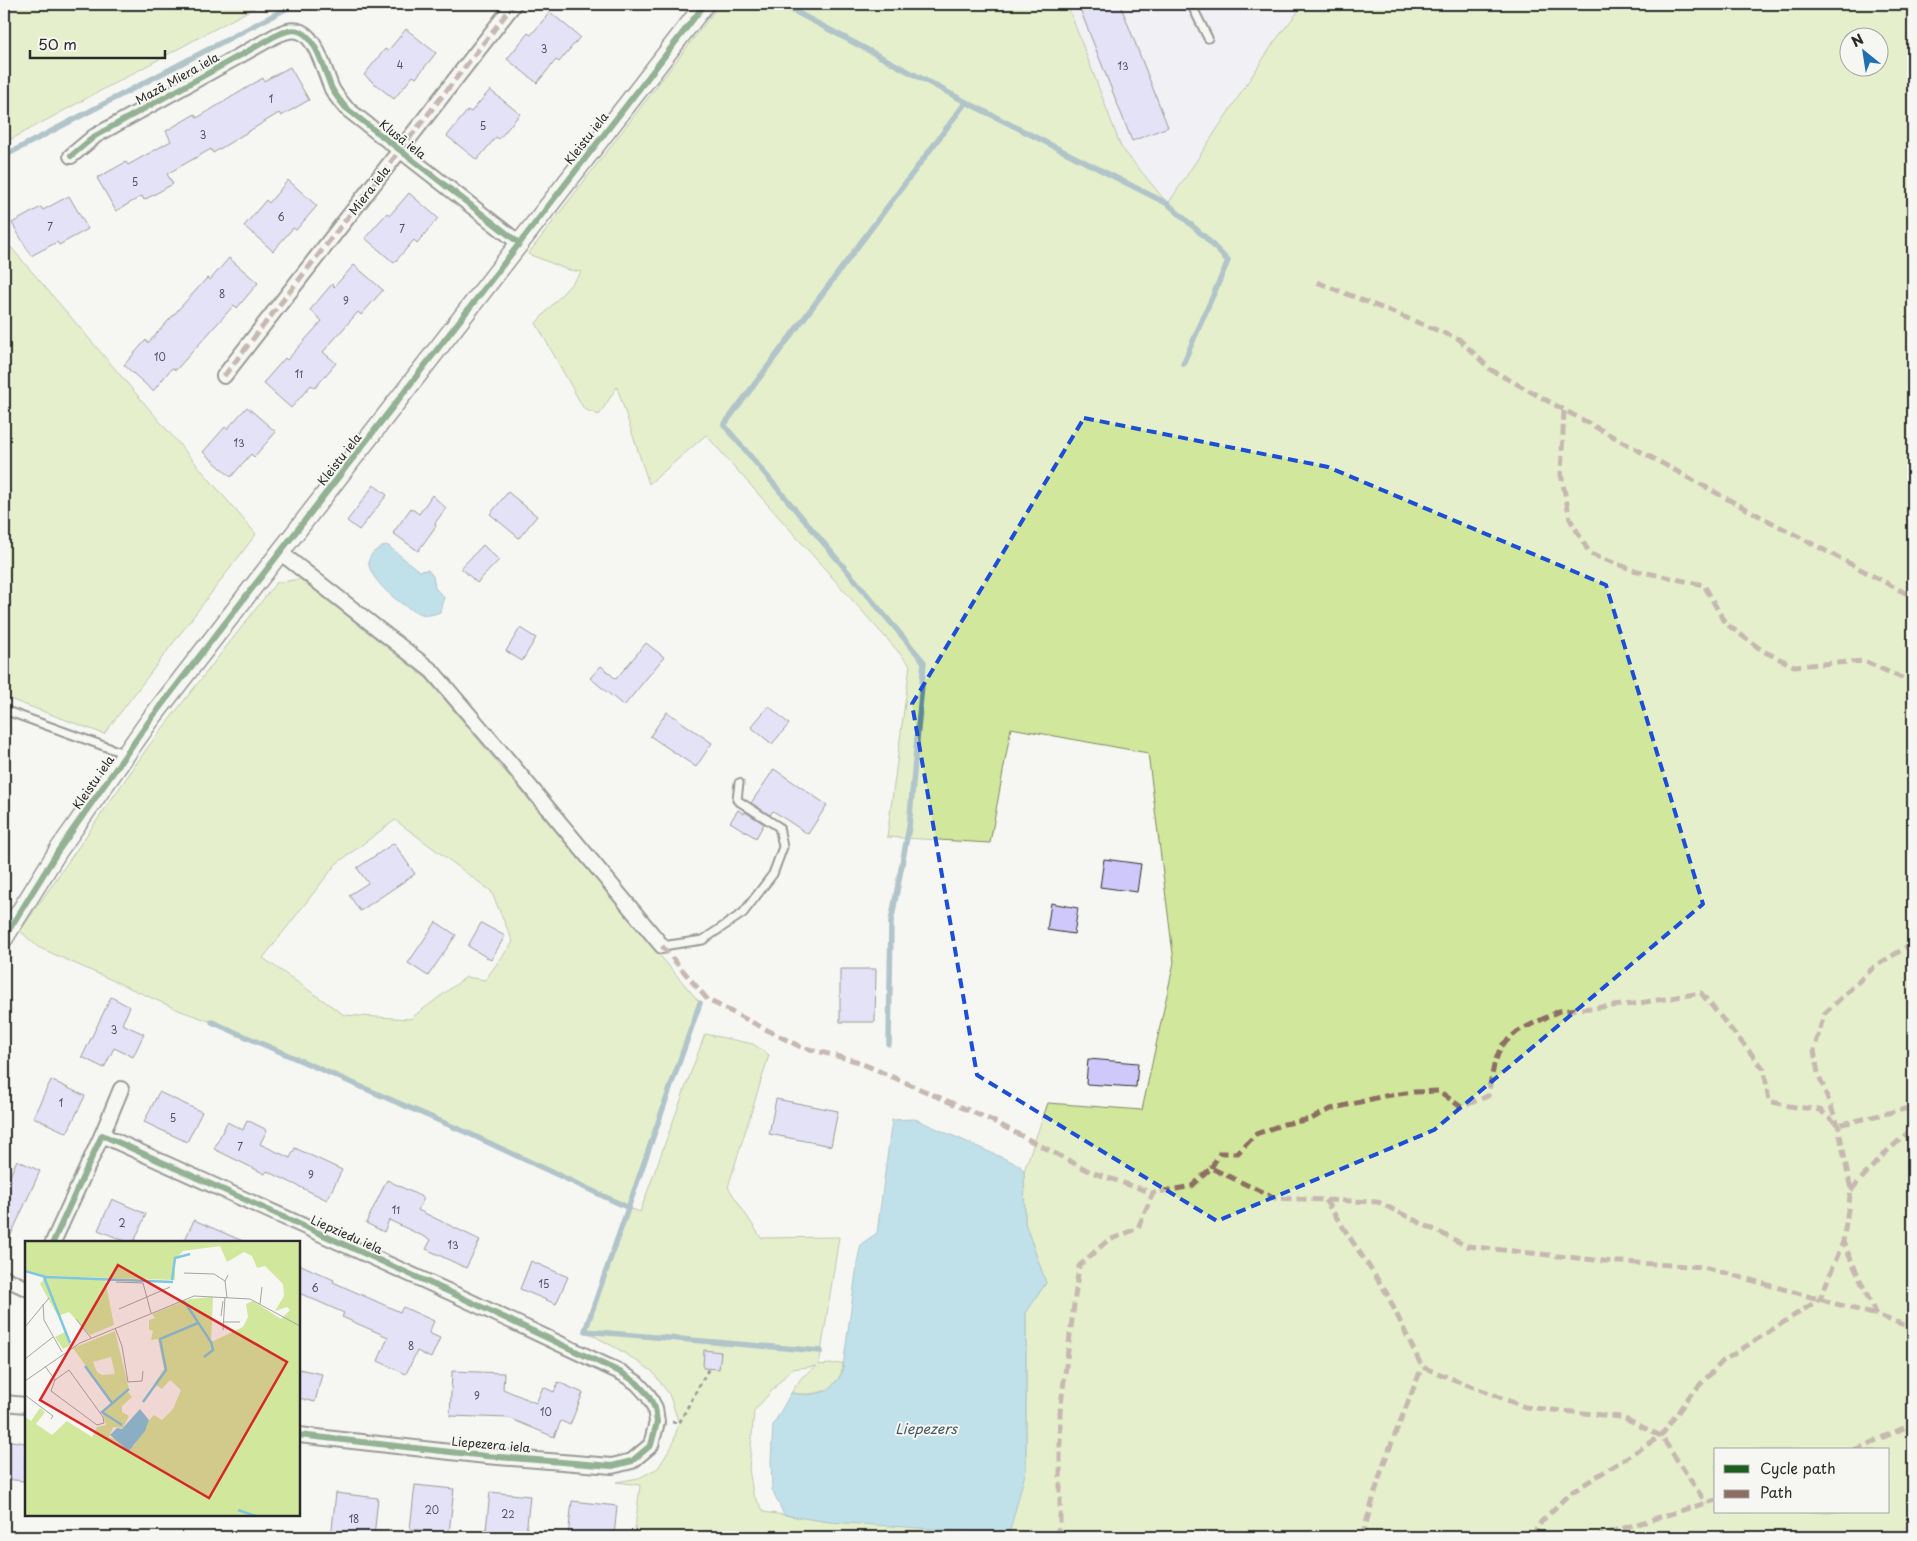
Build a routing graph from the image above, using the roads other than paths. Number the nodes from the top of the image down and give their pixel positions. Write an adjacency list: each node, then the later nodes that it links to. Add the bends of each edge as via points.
1 (514, 4): 6 (street, Miera iela)
2 (705, 4): 8 (street, Kleistu iela)
3 (1191, 4): 5 (lane)
4 (299, 31): 6 (street, Klusā iela, via 315,48 333,90 346,108); 7 (street, Mazā Miera iela, via 274,36 95,136)
5 (1208, 38)
6 (400, 151): 8 (street, Klusā iela); 9 (street, Miera iela)
7 (71, 156)
8 (519, 243): 10 (street, Kleistu iela)
9 (224, 376)
10 (280, 554): 12 (street, Kleistu iela); 15 (street, via 432,671)
11 (4, 710): 12 (lane)
12 (126, 754): 14 (street, Kleistu iela, via 58,851)
13 (739, 783): 15 (lane, via 738,800 779,827 784,847 773,874 743,913 703,940)
14 (4, 938)
15 (662, 946)
16 (121, 1089): 17 (street)
17 (102, 1135): 18 (street); 23 (street, Liepziedu iela, via 616,1369 648,1395)
18 (56, 1237)
19 (4, 1278): 20 (street)
20 (25, 1288)
21 (4, 1403): 22 (street)
22 (25, 1405)
23 (657, 1422): 24 (street, Liepezera iela, via 650,1445 632,1461 612,1466)
24 (300, 1435)

